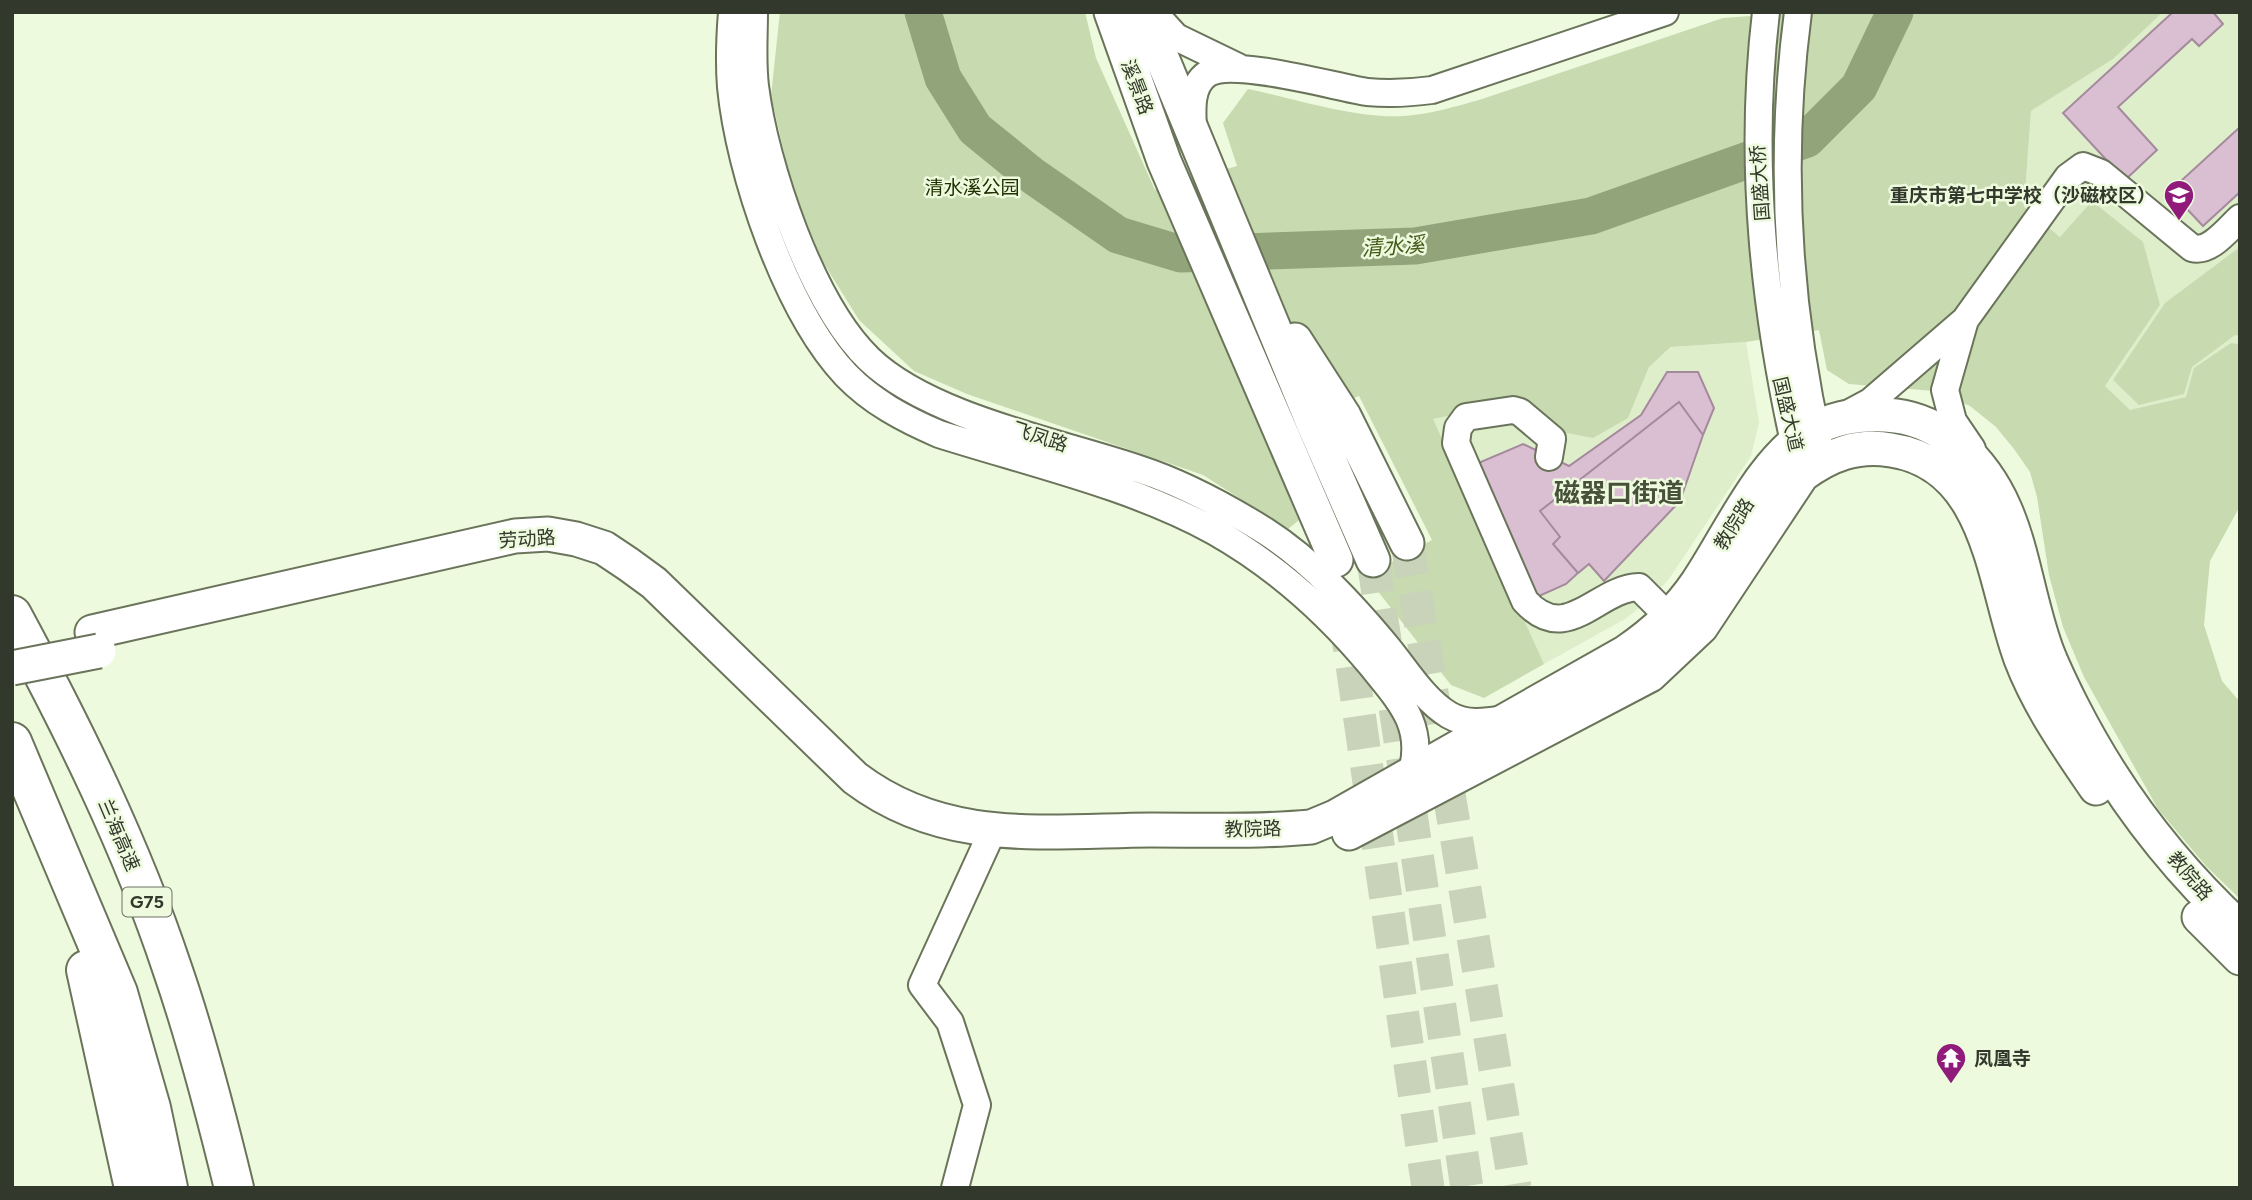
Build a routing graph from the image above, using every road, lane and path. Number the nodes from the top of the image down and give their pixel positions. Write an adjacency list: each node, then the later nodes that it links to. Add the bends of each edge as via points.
1 (732, 12): 28 (street, 飞凤路, via 731,87 750,176 789,285 822,346 846,376 903,419 1173,511 1254,557 1325,615 1404,707 1418,751)
2 (754, 12): 26 (street, 飞凤路, via 755,84 764,135 788,212 842,328 867,358 918,395 953,410 1141,469 1226,507 1271,535 1346,600 1428,698 1448,715 1480,723)
3 (1111, 12): 19 (main road, 溪景路, via 1164,162)
4 (1143, 12): 10 (main road, 溪景路)
5 (1153, 12): 9 (street, via 1177,37)
6 (1665, 12): 9 (street, via 1432,90 1367,92)
7 (1766, 12): 13 (street, 国盛大桥, via 1756,131)
8 (1798, 12): 13 (street, 国盛大桥, via 1786,134)
9 (1240, 68): 10 (street, via 1216,69 1196,87 1192,105)
10 (1197, 143): 14 (main road, 溪景路, via 1251,270)
11 (2240, 218): 12 (street, via 2208,247 2192,248 2101,173 2083,166 2068,177)
12 (1965, 320): 15 (street); 17 (street, via 1945,390 1947,406)
13 (1787, 351): 15 (street, 国盛大道)
14 (1329, 420): 18 (main road); 20 (main road)
15 (1815, 445): 17 (main road, 教院路, via 1885,415 1929,424); 22 (main road, 教院路, via 1766,474 1696,584); 31 (main road, 教院路, via 1901,451 1936,467 1966,497 1986,539 2021,659 2048,717 2116,819 2204,923)
16 (1549, 457): 22 (street, via 1552,439 1520,412 1507,409 1461,421 1456,443 1500,529 1525,601 1539,614 1566,618 1639,587)
17 (1990, 477): 30 (main road, 教院路, via 2004,503 2046,649 2073,708 2131,807)
18 (1407, 543)
19 (1336, 559)
20 (1373, 559)
21 (12, 615): 33 (highway, 兰海高速 / G75, via 122,838 172,967)
22 (1680, 628): 26 (main road, 教院路); 29 (main road, 教院路, via 1650,675 1356,830 1310,848)
23 (95, 641): 24 (main road, 劳动路); 25 (main road, 劳动路, bridge); 29 (main road, 劳动路, via 513,555 572,555 596,562 642,594 842,791 872,813 941,844)
24 (12, 648)
25 (12, 668)
26 (1505, 718): 28 (main road, 教院路)
27 (12, 743): 32 (highway, via 118,993 151,1108)
28 (1412, 772): 29 (main road, 教院路, via 1311,827)
29 (987, 841): 34 (street, via 922,985 950,1022 977,1105)
30 (2240, 928)
31 (2240, 958)
32 (142, 1186)
33 (234, 1188)
34 (955, 1188)

